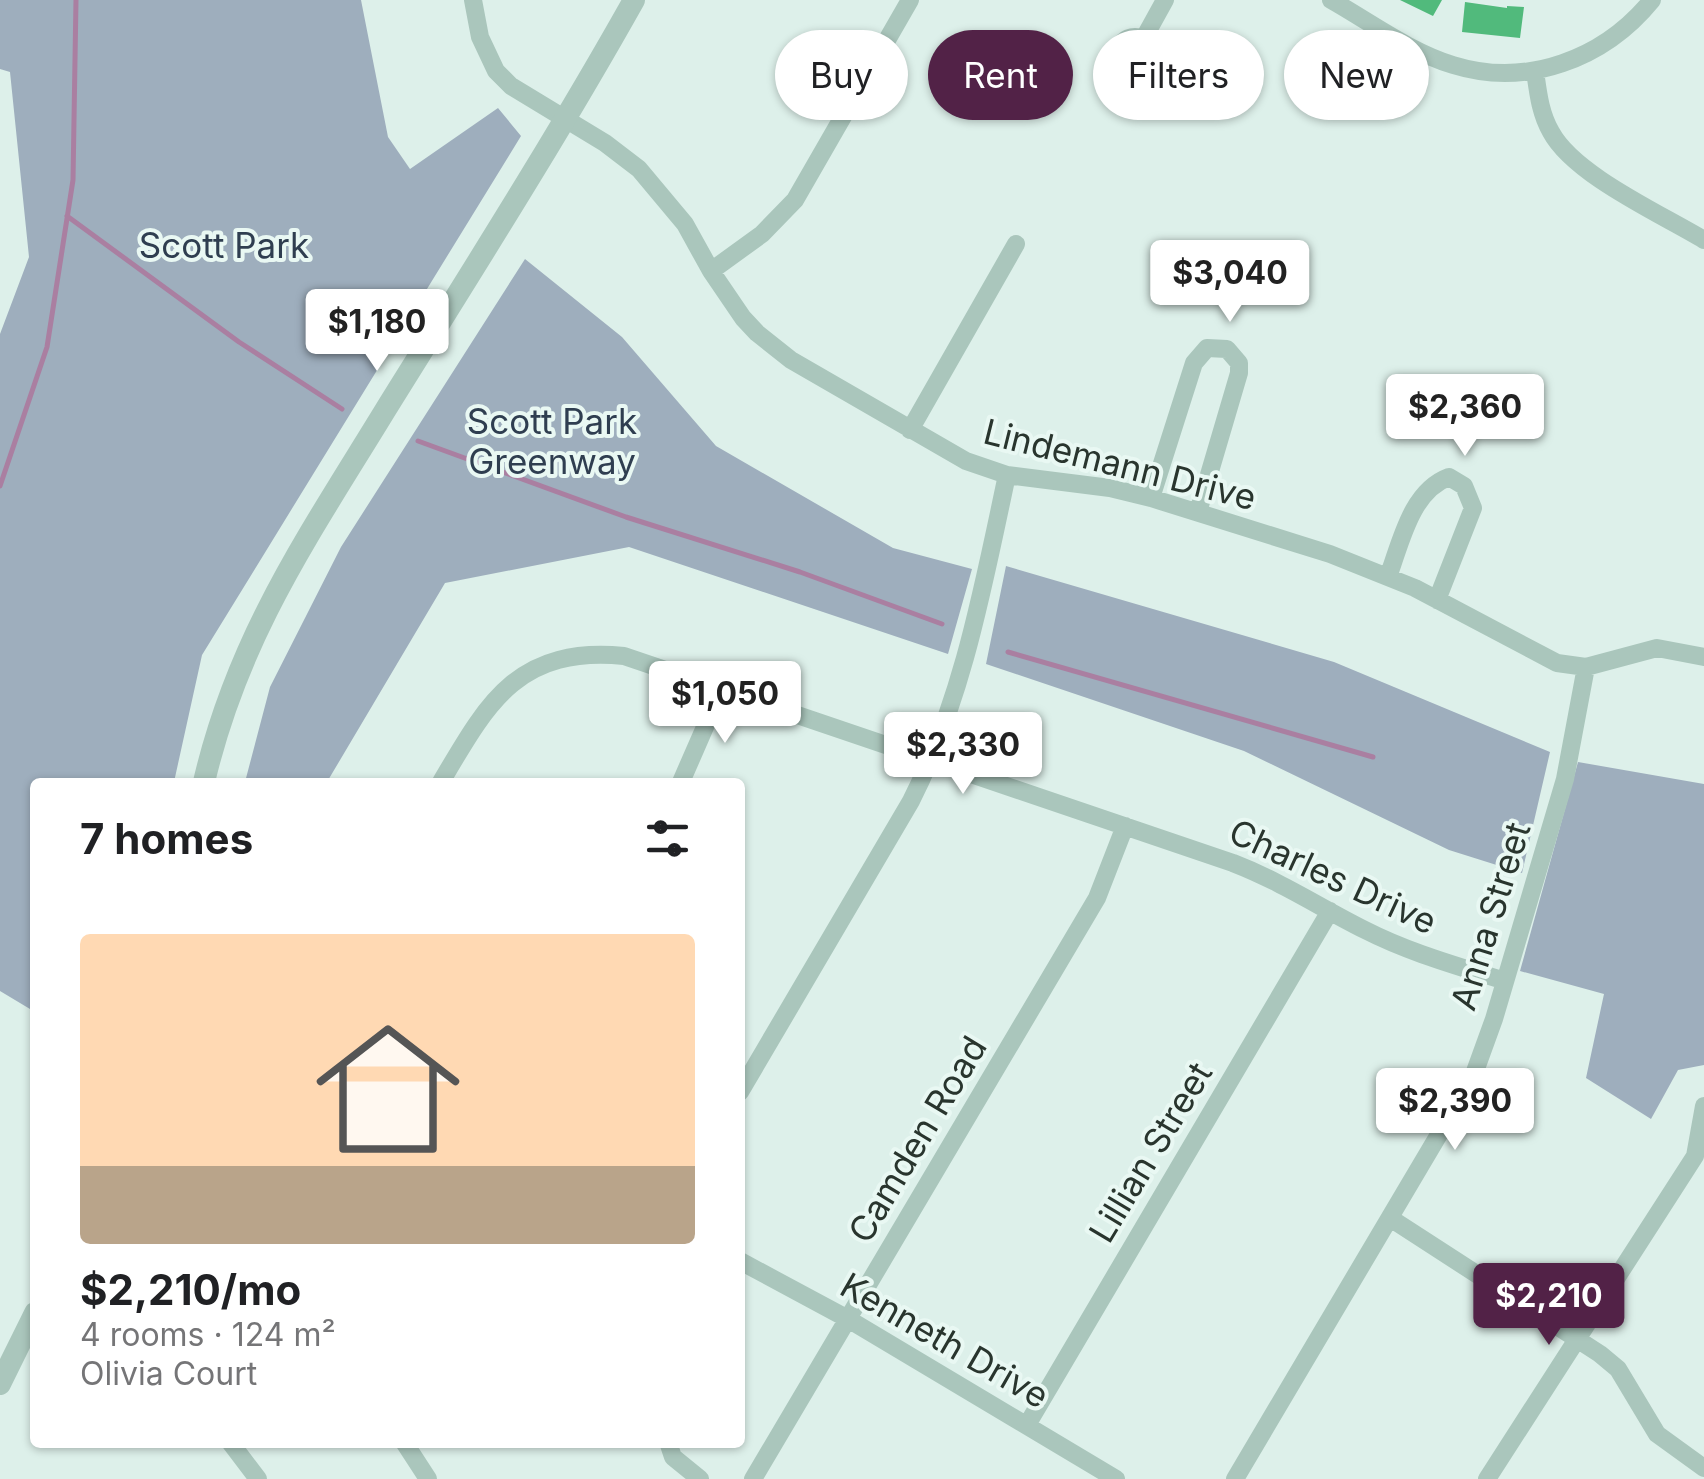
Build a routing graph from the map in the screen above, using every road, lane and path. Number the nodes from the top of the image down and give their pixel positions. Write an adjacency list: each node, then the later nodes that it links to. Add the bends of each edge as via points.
1 (474, 0): 9 (street, Lindemann Drive, via 480,38 496,71)
2 (634, 0): 9 (street)
3 (910, 0): 12 (street, via 795,200)
4 (1165, 0): 7 (street)
5 (1331, 0): 8 (street, via 1452,65)
6 (1652, 0): 8 (street, via 1586,55)
7 (1148, 30)
8 (1535, 71): 10 (street, via 1550,130 1576,163)
9 (565, 118): 12 (street, Lindemann Drive, via 638,169 685,224); 23 (street, via 283,576 242,659)
10 (1704, 240)
11 (1016, 244): 13 (street)
12 (711, 271): 13 (street, Lindemann Drive, via 742,318 777,350)
13 (910, 430): 14 (street, Lindemann Drive)
14 (1006, 475): 15 (street, Lindemann Drive); 22 (street, via 965,664)
15 (1151, 498): 16 (street, Lindemann Drive); 16 (street, via 1194,363 1207,348 1227,349 1239,373)
16 (1198, 512): 17 (street, Lindemann Drive)
17 (1388, 577): 18 (street, Lindemann Drive); 18 (street, via 1415,508 1431,484 1450,477 1464,486 1473,508)
18 (1437, 600): 20 (street, Lindemann Drive, via 1557,663)
19 (1704, 656): 20 (street, via 1658,648)
20 (1586, 668): 28 (street, Anna Street, via 1564,779)
21 (722, 688): 22 (street, Charles Drive); 24 (street, Charles Drive, via 624,656 560,658 522,676 488,705); 25 (street)
22 (931, 761): 26 (street, Charles Drive); 29 (street)
23 (205, 778)
24 (443, 778)
25 (683, 778)
26 (1126, 826): 27 (street, Charles Drive, via 1280,881); 33 (street, Camden Road, via 1098,898)
27 (1330, 911): 28 (street, Charles Drive, via 1412,951); 37 (street, Lillian Street)
28 (1505, 981): 31 (street, Anna Street, via 1473,1077)
29 (745, 1083)
30 (1704, 1106): 35 (street, via 1694,1156)
31 (1390, 1218): 35 (street); 47 (street, Anna Street)
32 (745, 1264): 33 (street, Kenneth Drive)
33 (848, 1319): 37 (street, Kenneth Drive); 45 (street, Camden Road)
34 (30, 1326): 36 (street)
35 (1578, 1338): 41 (street, via 1618,1369 1657,1434); 48 (street)
36 (0, 1384)
37 (1027, 1425): 46 (street, Kenneth Drive)
38 (235, 1448): 42 (street)
39 (408, 1448): 43 (street)
40 (670, 1448): 44 (street)
41 (1704, 1468)
42 (258, 1479)
43 (428, 1479)
44 (700, 1479)
45 (753, 1479)
46 (1116, 1479)
47 (1235, 1479)
48 (1487, 1479)

